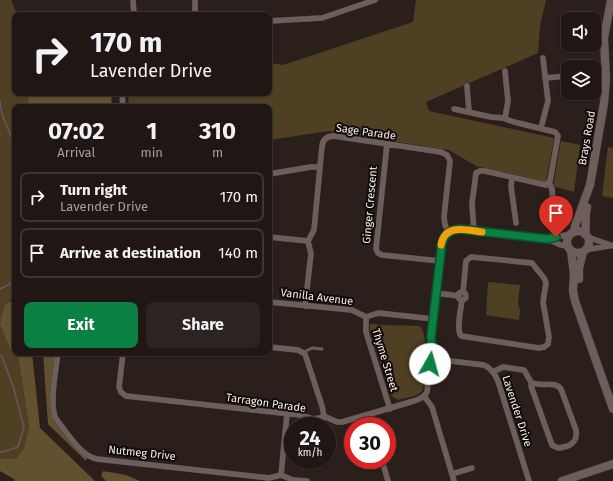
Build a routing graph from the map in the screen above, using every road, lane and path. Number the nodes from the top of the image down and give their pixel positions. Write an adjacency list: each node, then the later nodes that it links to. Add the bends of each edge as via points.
1 (133, 0): 5 (street)
2 (195, 0): 6 (street)
3 (375, 0): 7 (street, via 322,18)
4 (611, 0): 22 (main road, Brays Road, via 604,38 604,103)
5 (134, 12)
6 (195, 12)
7 (272, 21)
8 (543, 58): 11 (street)
9 (505, 71): 15 (street, via 508,101)
10 (561, 77): 11 (street)
11 (545, 78): 16 (street, via 547,105)
12 (467, 86): 14 (street)
13 (454, 108): 14 (street)
14 (469, 112): 15 (street)
15 (505, 118): 16 (street)
16 (541, 128): 21 (street, via 555,132 558,136)
17 (387, 144): 18 (street, Sage Parade, via 327,137 322,144); 26 (street, Sage Parade, via 441,152 448,156 450,161 444,217); 35 (street, Ginger Crescent, via 376,250 382,255)
18 (320, 167): 19 (street); 31 (street, Sage Parade, via 314,230)
19 (272, 174)
20 (512, 178): 21 (street, via 543,185); 24 (street); 25 (street, via 485,171 476,173 472,204)
21 (549, 183): 23 (street, via 552,189)
22 (590, 185): 27 (main road, Brays Road); 28 (main road, Brays Road, via 591,193 585,218)
23 (554, 214)
24 (516, 223)
25 (474, 231): 26 (street, via 460,229); 30 (street)
26 (449, 232): 35 (street, via 442,240)
27 (572, 234): 28 (main road, via 580,232); 30 (street); 33 (main road, via 568,239)
28 (586, 236): 32 (street); 34 (main road, via 589,244)
29 (272, 237): 31 (street)
30 (547, 239): 33 (street)
31 (308, 241): 39 (street, Sage Parade, via 311,254)
32 (611, 246): 34 (street)
33 (570, 248): 34 (main road, via 577,253); 40 (main road, via 574,296)
34 (585, 250): 40 (main road, via 579,268)
35 (440, 261): 36 (street)
36 (436, 293): 37 (street); 42 (street)
37 (461, 296): 37 (street, via 459,329 462,336 541,348 548,344 543,302 546,283 532,263 471,257 466,262)
38 (272, 302): 39 (street, Vanilla Avenue)
39 (305, 306): 41 (street, Vanilla Avenue, via 352,310)
40 (578, 308): 55 (main road)
41 (366, 316): 42 (street, Vanilla Avenue, via 378,313); 54 (street, Thyme Street, via 366,332)
42 (434, 319): 48 (street, via 431,342)
43 (272, 347): 45 (street)
44 (322, 349): 45 (lane, via 312,348)
45 (304, 353): 58 (street)
46 (58, 356): 63 (street, Nutmeg Drive, via 53,410 56,419 88,456 268,478)
47 (123, 356): 56 (street, Tarragon Parade, via 119,387 126,396)
48 (437, 357): 49 (street, Lavender Drive, via 445,361 484,365); 53 (street, via 427,370 428,389)
49 (493, 372): 50 (street, via 503,368 522,370 527,373); 67 (street, Lavender Drive)
50 (531, 382): 51 (street); 52 (street)
51 (539, 385): 52 (street); 52 (street, via 555,384 561,389 577,432 571,444 558,448 552,445)
52 (534, 394)
53 (424, 396): 54 (street, Tarragon Parade); 62 (street, via 432,407)
54 (390, 408): 57 (street, Tarragon Parade)
55 (613, 409)
56 (287, 414): 58 (street, Tarragon Parade, via 313,419); 63 (street)
57 (367, 415): 58 (street, Tarragon Parade, via 342,422)
58 (324, 416)
59 (613, 464): 68 (main road)
60 (472, 468): 62 (street)
61 (385, 469): 65 (street)
62 (452, 474): 66 (street)
63 (281, 475): 64 (street, Nutmeg Drive, via 292,480)
64 (307, 481)
65 (388, 481)
66 (454, 481)
67 (529, 481)
68 (562, 481)

